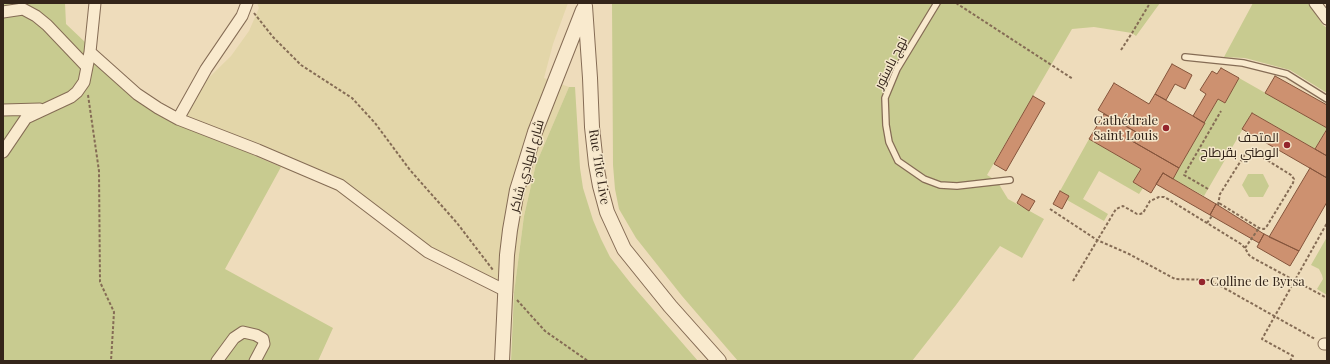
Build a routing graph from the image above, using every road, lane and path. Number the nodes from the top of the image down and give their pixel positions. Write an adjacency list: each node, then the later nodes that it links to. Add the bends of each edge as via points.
1 (95, 3): 11 (street)
2 (937, 3): 22 (lane, نهج باستور, via 898,69 885,98 889,142 898,160 924,179 940,185 957,186)
3 (956, 3): 14 (path)
4 (1150, 3): 10 (path)
5 (1315, 3): 9 (street)
6 (247, 4): 20 (street); 31 (path, via 273,37 301,65 352,98 362,108)
7 (585, 5): 34 (street, شارع الهادي شاكر, via 535,132 517,190 510,230); 43 (street, Rue Tite Live, via 596,164 607,212 624,249)
8 (3, 12): 13 (street, via 23,9 36,16)
9 (1327, 19)
10 (1121, 50)
11 (90, 52): 13 (street); 20 (street, via 137,94)
12 (1185, 57): 16 (lane, via 1243,63 1287,74)
13 (87, 67): 15 (street)
14 (1073, 78)
15 (84, 82): 17 (street, via 71,97); 38 (path, via 88,92 98,171 100,282 114,312)
16 (1327, 99)
17 (43, 109): 18 (street); 21 (street, via 26,118)
18 (3, 110)
19 (1220, 111): 23 (path, via 1184,175)
20 (178, 119): 34 (street, via 340,185 428,252)
21 (3, 152)
22 (1010, 180)
23 (1208, 189)
24 (1050, 208): 29 (path)
25 (1212, 216): 26 (path)
26 (1207, 223): 29 (path, via 1168,199 1159,197 1150,201 1140,214 1126,207 1118,207); 30 (path)
27 (1327, 223): 32 (path)
28 (1259, 228): 28 (path, via 1264,229 1267,226 1294,179 1292,174 1254,152 1247,151 1220,194 1218,204); 30 (path)
29 (1097, 240): 33 (path); 36 (path, via 1130,254 1175,279 1210,280)
30 (1245, 248): 32 (path, via 1253,258)
31 (495, 272)
32 (1295, 280): 35 (path); 36 (path)
33 (1073, 281)
34 (506, 290): 41 (street, شارع الهادي شاكر); 42 (path, via 545,331)
35 (1327, 298)
36 (1275, 316): 37 (path); 44 (path, via 1262,339 1293,356)
37 (1325, 344)
38 (111, 361)
39 (217, 361): 40 (street, via 234,338 243,332 256,335 263,340 264,344)
40 (255, 361)
41 (502, 361)
42 (588, 361)
43 (719, 361)
44 (1290, 361)

